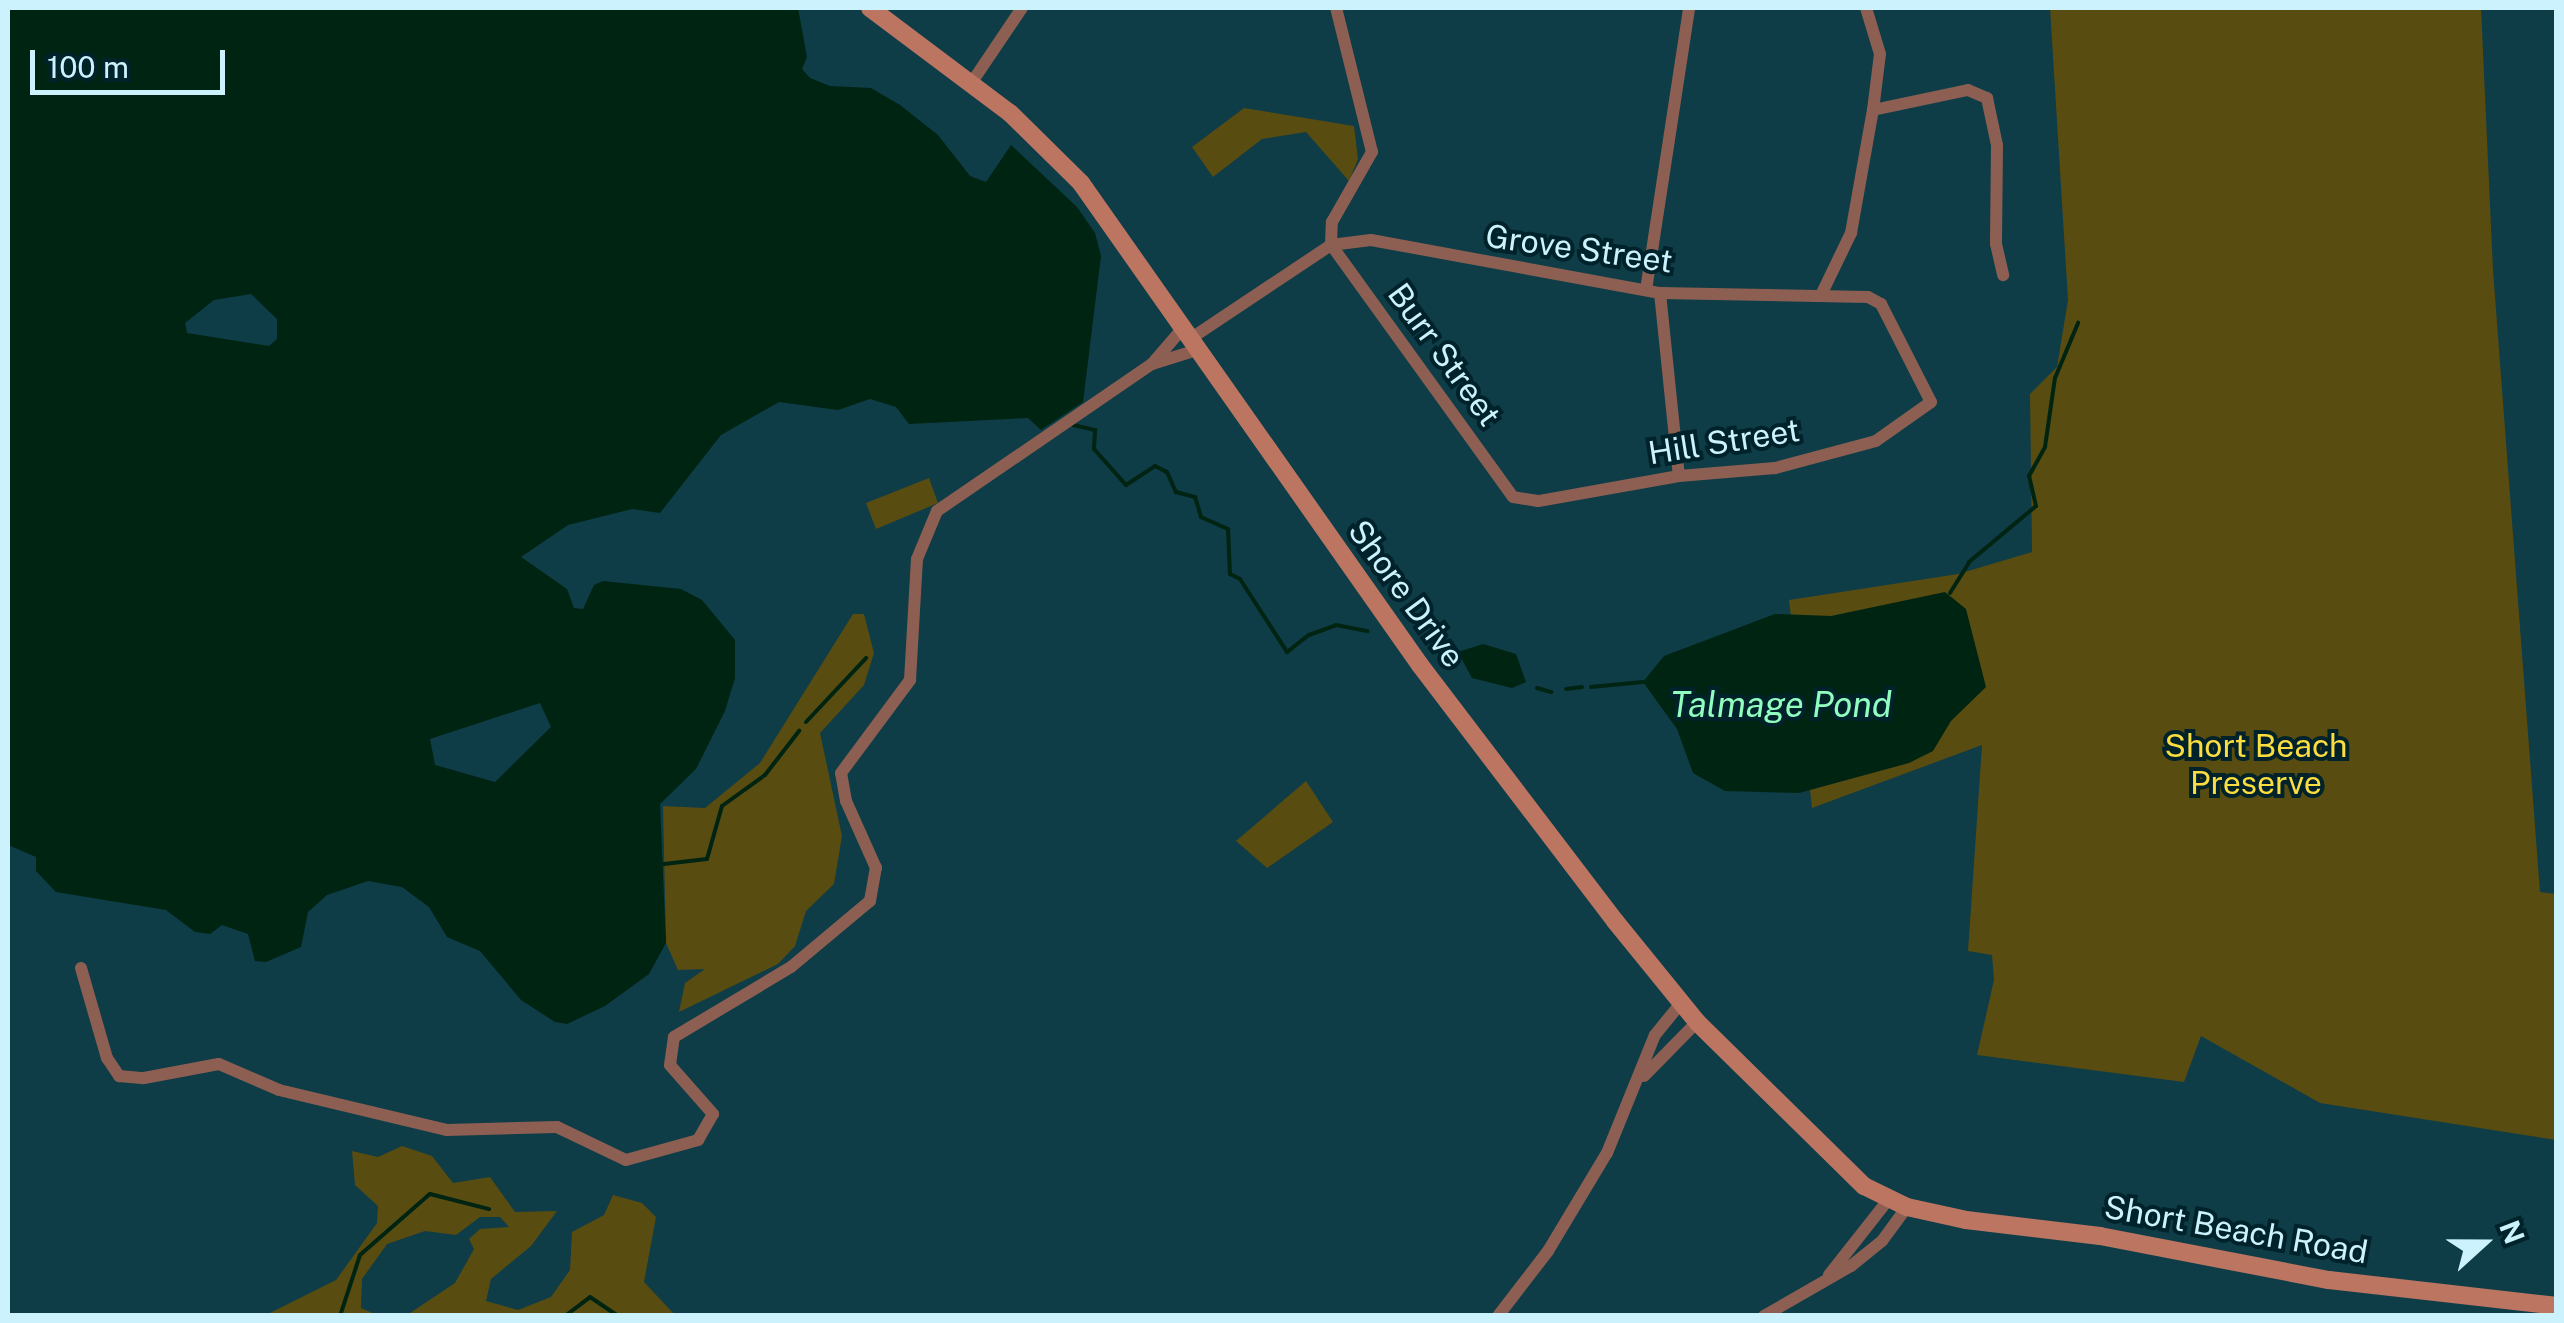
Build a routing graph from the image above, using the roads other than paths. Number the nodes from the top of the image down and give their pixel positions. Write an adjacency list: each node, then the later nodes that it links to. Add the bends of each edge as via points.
1 (870, 8): 6 (main road, Shore Drive)
2 (1022, 8): 6 (street)
3 (1336, 8): 8 (street, via 1372,152 1332,222)
4 (1689, 8): 10 (street)
5 (1866, 8): 7 (street, via 1880,54)
6 (970, 85): 12 (main road, Shore Drive, via 1067,167)
7 (1873, 110): 9 (street, via 1968,90 1987,98 1997,145); 11 (street, via 1850,233)
8 (1331, 245): 10 (street, Grove Street, via 1371,240); 12 (street, Grove Street); 16 (street, Burr Street)
9 (2002, 274)
10 (1653, 292): 11 (street, Grove Street); 15 (street)
11 (1822, 293): 14 (street, Grove Street, via 1880,304)
12 (1190, 339): 13 (street); 13 (street); 18 (main road, Shore Drive, via 1420,665)
13 (1152, 364): 17 (street, via 938,511 918,559 910,680 842,774 846,801 876,868 870,901 791,967 674,1037 670,1065 713,1114 698,1140 626,1160 557,1127 447,1130 280,1090 219,1064 119,1076 107,1058)
14 (1931, 402): 15 (street, Hill Street, via 1861,446 1775,468)
15 (1680, 476): 16 (street, Hill Street, via 1538,501)
16 (1513, 497)
17 (81, 968)
18 (1680, 1004): 19 (main road, Shore Drive); 20 (street, via 1655,1035)
19 (1697, 1022): 20 (street); 21 (main road, Shore Drive, via 1848,1173)
20 (1644, 1076): 25 (street, via 1548,1252)
21 (1888, 1200): 22 (main road, Shore Drive); 23 (street)
22 (1907, 1207): 23 (street, via 1882,1241); 24 (main road, Short Beach Road, via 2330,1280)
23 (1828, 1277): 26 (street)
24 (2556, 1306)
25 (1498, 1316)
26 (1764, 1316)

